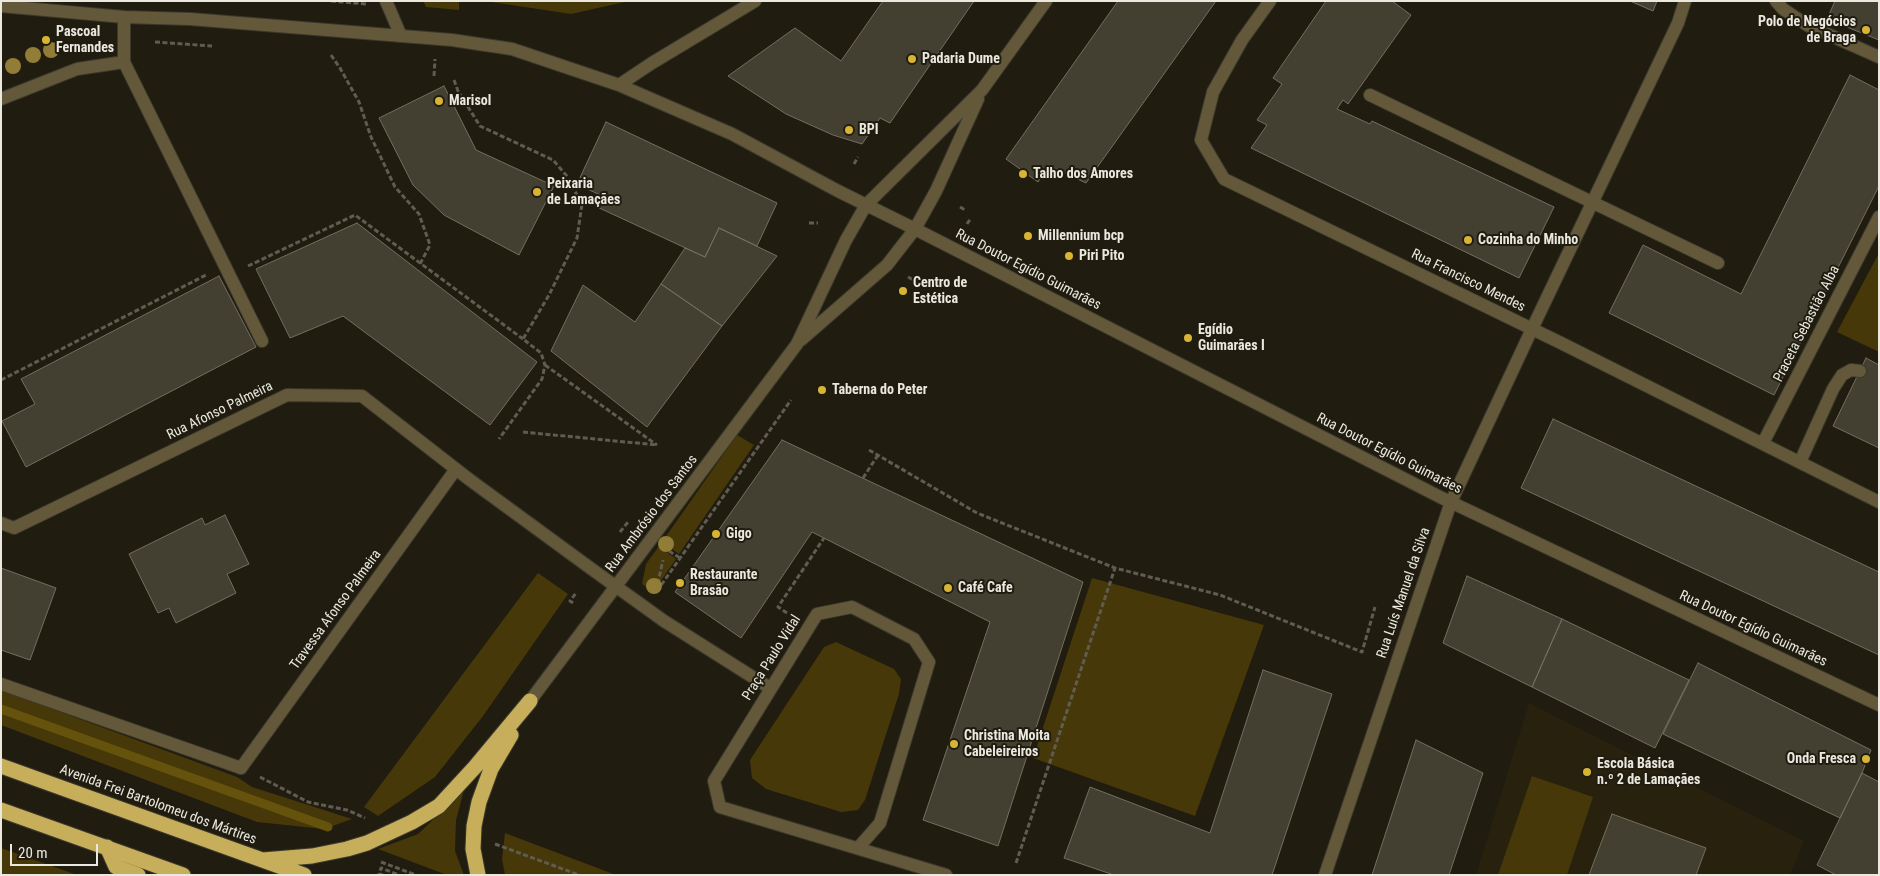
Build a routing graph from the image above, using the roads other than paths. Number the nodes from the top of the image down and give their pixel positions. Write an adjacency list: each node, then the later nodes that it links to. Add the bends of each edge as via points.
1 (386, 1): 9 (street)
2 (755, 1): 12 (street)
3 (1046, 1): 13 (street)
4 (1270, 1): 21 (street, Rua Francisco Mendes, via 1242,40 1213,92 1201,140 1224,179)
5 (1685, 1): 16 (street, Rua Luís Manuel da Silva, via 1678,23)
6 (1776, 1): 10 (street, via 1807,25)
7 (1, 6): 8 (street, Rua Doutor Egídio Guimarães)
8 (124, 17): 9 (street, Rua Doutor Egídio Guimarães, via 190,19); 11 (street)
9 (401, 36): 12 (street, Rua Doutor Egídio Guimarães, via 512,49)
10 (1879, 57)
11 (124, 62): 15 (street, via 77,69); 22 (street)
12 (619, 85): 17 (street, Rua Doutor Egídio Guimarães, via 732,134)
13 (982, 90): 17 (street); 19 (street)
14 (1370, 96): 16 (street)
15 (1, 99)
16 (1592, 203): 20 (street); 21 (street, Rua Luís Manuel da Silva)
17 (866, 205): 19 (street, Rua Doutor Egídio Guimarães); 23 (street)
18 (1878, 218): 25 (street, Praceta Sebastião Alba)
19 (915, 229): 23 (street, via 887,264); 28 (street, Rua Doutor Egídio Guimarães)
20 (1718, 262)
21 (1532, 329): 25 (street, Rua Francisco Mendes); 28 (street, Rua Luís Manuel da Silva)
22 (262, 341)
23 (797, 344): 31 (street, Rua Ambrósio dos Santos)
24 (1860, 371): 26 (street, via 1851,370 1842,375)
25 (1763, 443): 26 (street, Rua Francisco Mendes)
26 (1800, 462): 29 (street, Rua Francisco Mendes)
27 (456, 469): 30 (street, Rua Afonso Palmeira, via 362,396 286,395 14,528); 31 (street, Rua Afonso Palmeira); 32 (street, Travessa Afonso Palmeira, via 241,768)
28 (1451, 502): 35 (street, Rua Doutor Egídio Guimarães); 46 (street, Rua Luís Manuel da Silva)
29 (1879, 502)
30 (1, 523)
31 (616, 586): 33 (street, Rua Afonso Palmeira); 34 (street, Rua Ambrósio dos Santos)
32 (1, 684)
33 (770, 688): 39 (street, Praça Paulo Vidal, via 714,781 720,807); 39 (street, Praça Paulo Vidal, via 816,614 852,607 914,639 929,662 880,823)
34 (530, 701): 40 (highway, via 439,806 366,843 312,856); 44 (highway, via 491,769 479,802 473,848)
35 (1879, 705)
36 (1, 766): 40 (highway, Avenida Frei Bartolomeu dos Mártires)
37 (1, 810): 38 (highway)
38 (107, 847): 41 (highway, via 116,867); 42 (highway)
39 (858, 848): 45 (street)
40 (263, 860): 43 (highway, Avenida Frei Bartolomeu dos Mártires)
41 (138, 875)
42 (182, 875)
43 (304, 875)
44 (478, 875)
45 (946, 875)
46 (1325, 875)

